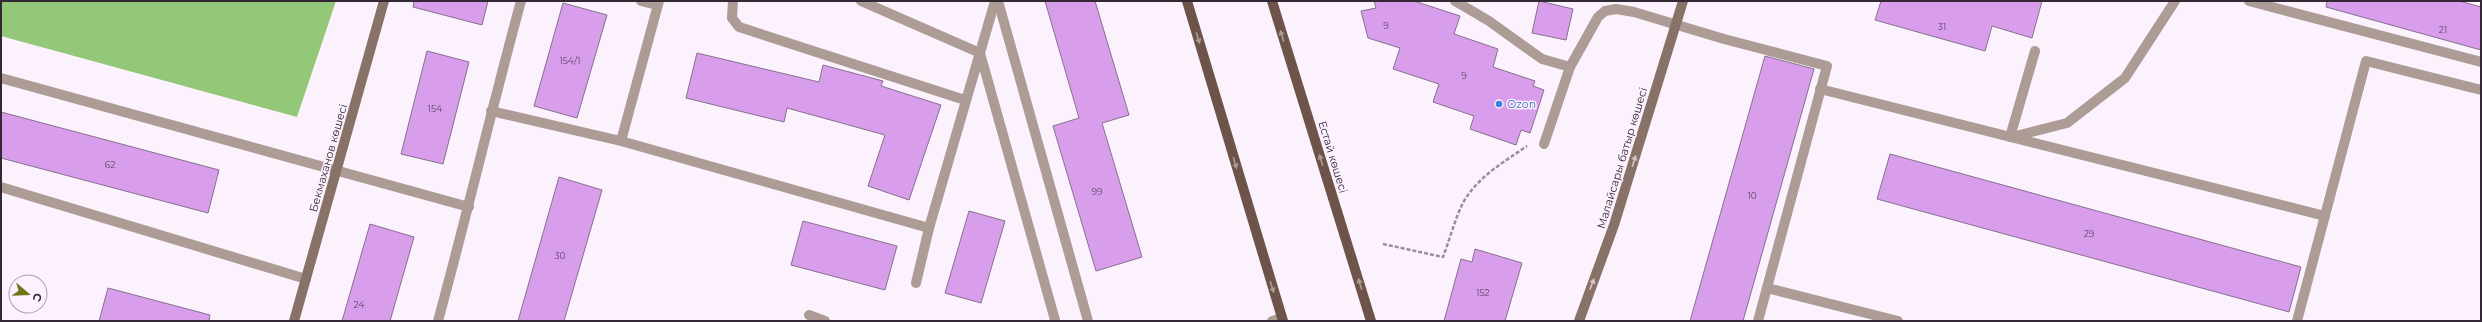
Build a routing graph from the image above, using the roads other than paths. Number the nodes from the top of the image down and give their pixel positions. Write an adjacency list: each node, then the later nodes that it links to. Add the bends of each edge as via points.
1 (384, 1): 27 (street, Бекмаханов көшесі)
2 (521, 1): 23 (lane)
3 (641, 1): 13 (lane)
4 (734, 1): 22 (lane, via 732,18 739,27)
5 (861, 1): 16 (lane)
6 (997, 1): 16 (lane); 41 (lane)
7 (1186, 1): 36 (main road, one-way to 36)
8 (1272, 1): 42 (main road, Естай көшесі, one-way to 8)
9 (1455, 1): 18 (lane, via 1489,21 1542,59)
10 (1683, 1): 14 (street, Малайсары батыр көшесі)
11 (2175, 1): 24 (lane, via 2125,78 2067,123)
12 (2249, 1): 17 (lane)
13 (658, 3): 25 (lane)
14 (1676, 25): 18 (lane, via 1634,12 1616,9 1605,11 1598,17); 20 (lane, via 1827,66); 43 (street, Малайсары батыр көшесі, one-way to 14, via 1614,225)
15 (2035, 51): 24 (lane)
16 (980, 54): 22 (lane); 40 (lane)
17 (2481, 62)
18 (1570, 67): 26 (lane)
19 (1, 78): 27 (lane)
20 (1820, 89): 24 (lane); 34 (lane)
21 (2481, 90): 30 (lane, via 2366,60)
22 (965, 100): 31 (lane)
23 (491, 111): 25 (lane); 29 (lane)
24 (2010, 137): 30 (lane)
25 (621, 141): 31 (lane)
26 (1544, 144)
27 (336, 172): 29 (lane); 32 (street, Бекмаханов көшесі)
28 (1, 187): 32 (lane)
29 (469, 208): 38 (lane)
30 (2325, 216): 46 (lane)
31 (930, 228): 33 (lane)
32 (306, 279): 37 (street, Бекмаханов көшесі)
33 (916, 283)
34 (1767, 288): 44 (lane); 45 (lane)
35 (809, 316): 39 (lane)
36 (1279, 320)
37 (294, 321)
38 (438, 321)
39 (825, 321)
40 (1054, 321)
41 (1088, 321)
42 (1371, 321)
43 (1579, 321)
44 (1758, 321)
45 (1898, 321)
46 (2297, 321)

